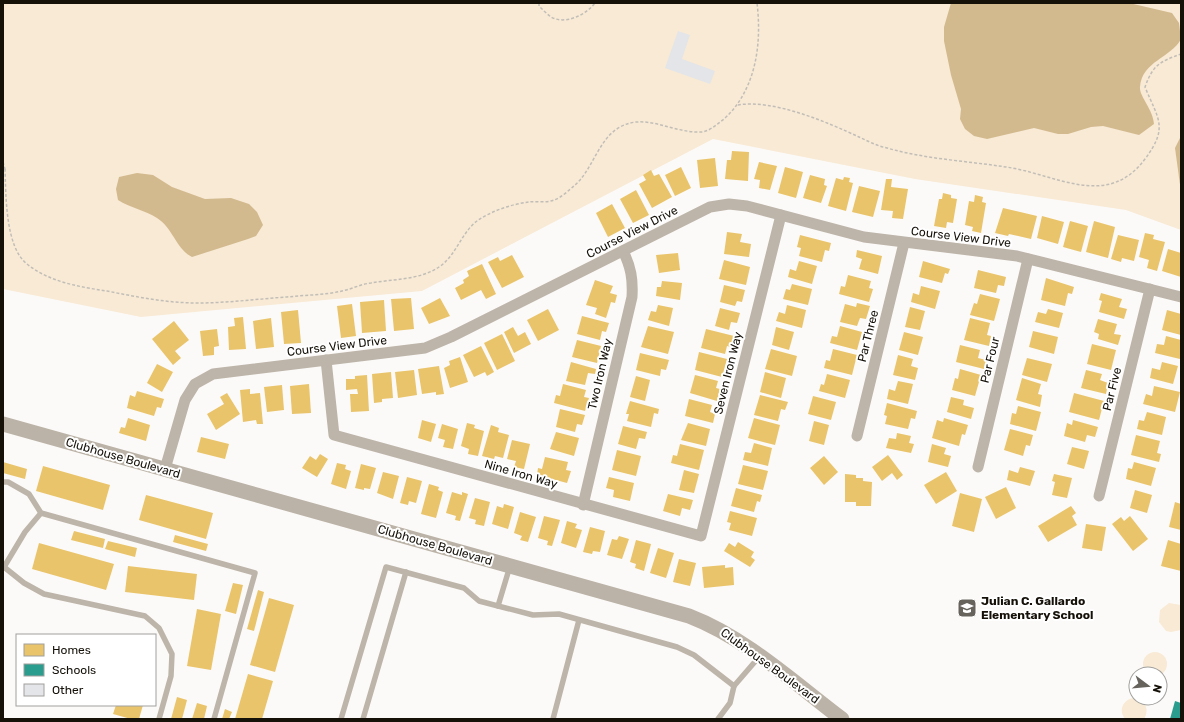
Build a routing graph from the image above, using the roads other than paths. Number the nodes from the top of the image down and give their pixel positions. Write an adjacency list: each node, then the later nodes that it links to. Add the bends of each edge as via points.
1 (781, 215): 2 (street, Course View Drive, via 864,237); 3 (street, Course View Drive, via 735,204 710,207); 16 (street, Seven Iron Way)
2 (904, 243): 4 (street, Course View Drive); 9 (street, Par Three)
3 (623, 251): 7 (street, Course View Drive, via 424,348); 14 (street, Two Iron Way, via 630,265 633,280 632,297)
4 (1028, 259): 5 (street, Course View Drive); 10 (street, Par Four)
5 (1150, 290): 6 (street, Course View Drive); 13 (street, Par Five)
6 (1181, 297)
7 (326, 360): 11 (street, Course View Drive, via 213,374 195,384 185,400); 14 (street, Nine Iron Way, via 334,435)
8 (3, 424): 11 (street, Clubhouse Boulevard)
9 (857, 436)
10 (978, 467)
11 (165, 469): 17 (street, Clubhouse Boulevard)
12 (3, 482): 15 (lane, via 8,482 29,494)
13 (1099, 496)
14 (583, 505): 16 (street, Nine Iron Way)
15 (41, 513): 18 (lane, via 24,532); 25 (lane, via 255,573)
16 (701, 536)
17 (510, 566): 20 (lane); 22 (street, Clubhouse Boulevard, via 689,616 733,636)
18 (4, 567): 24 (lane, via 24,583 44,594 145,616 159,628 172,654 171,676)
19 (406, 572): 20 (lane, via 464,588 476,600); 26 (lane, via 386,567); 27 (lane)
20 (498, 606): 21 (lane, via 533,615 559,614)
21 (579, 620): 23 (lane, via 677,647 694,655); 28 (lane)
22 (760, 656): 23 (lane); 30 (street, Clubhouse Boulevard)
23 (734, 686): 29 (lane, via 730,703)
24 (159, 719)
25 (214, 719)
26 (341, 719)
27 (363, 719)
28 (554, 719)
29 (718, 719)
30 (842, 719)

